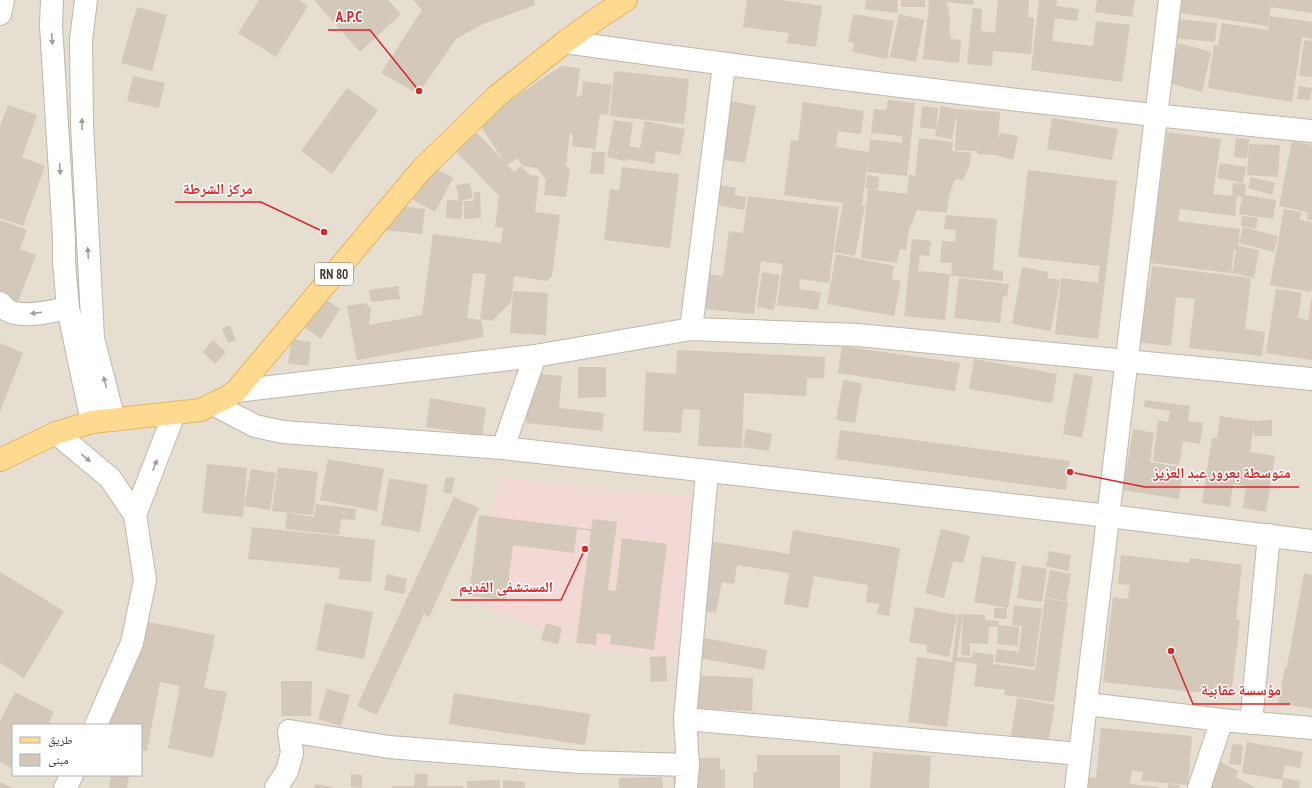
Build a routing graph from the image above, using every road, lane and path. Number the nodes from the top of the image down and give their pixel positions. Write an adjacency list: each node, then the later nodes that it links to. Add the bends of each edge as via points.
1 (3, 0): 6 (street)
2 (52, 0): 12 (street, one-way to 12, via 51,25)
3 (86, 0): 20 (street, one-way to 3, via 93,338 82,125 81,40)
4 (626, 0): 7 (main road, RN 80)
5 (1170, 0): 9 (street)
6 (0, 14)
7 (565, 42): 8 (street); 17 (main road, RN 80, via 497,96 422,169)
8 (724, 65): 9 (street); 13 (street)
9 (1156, 116): 10 (street); 15 (street)
10 (1312, 131)
11 (0, 303): 12 (street, one-way to 11, via 30,314 8,310)
12 (68, 308): 21 (street)
13 (691, 329): 14 (street); 15 (street, via 858,335)
14 (535, 356): 17 (street); 23 (street)
15 (1126, 361): 16 (street); 27 (street)
16 (1312, 379)
17 (236, 391): 18 (main road, RN 80)
18 (213, 404): 19 (main road, RN 80, via 201,410); 23 (street, via 255,426 282,432)
19 (174, 414): 20 (main road, RN 80); 26 (street, one-way to 19)
20 (114, 420): 21 (main road, RN 80)
21 (92, 422): 22 (main road, RN 80)
22 (56, 433): 24 (main road, RN 80); 26 (street, one-way to 26, via 110,478)
23 (503, 448): 25 (street)
24 (0, 460)
25 (707, 472): 27 (street); 31 (street)
26 (135, 515): 34 (street, via 145,580 132,643)
27 (1109, 516): 28 (street); 30 (street)
28 (1269, 535): 29 (street); 33 (street)
29 (1312, 541)
30 (1087, 704): 32 (street); 36 (street)
31 (685, 719): 36 (street); 37 (street)
32 (1222, 720): 33 (street); 43 (street)
33 (1251, 723): 35 (street)
34 (96, 724)
35 (1312, 728)
36 (1080, 754): 42 (street)
37 (688, 765): 40 (street, via 580,762 389,747 289,732 292,754 287,771); 41 (street)
38 (71, 776): 39 (street)
39 (65, 788)
40 (276, 788)
41 (686, 788)
42 (1076, 788)
43 (1199, 788)

